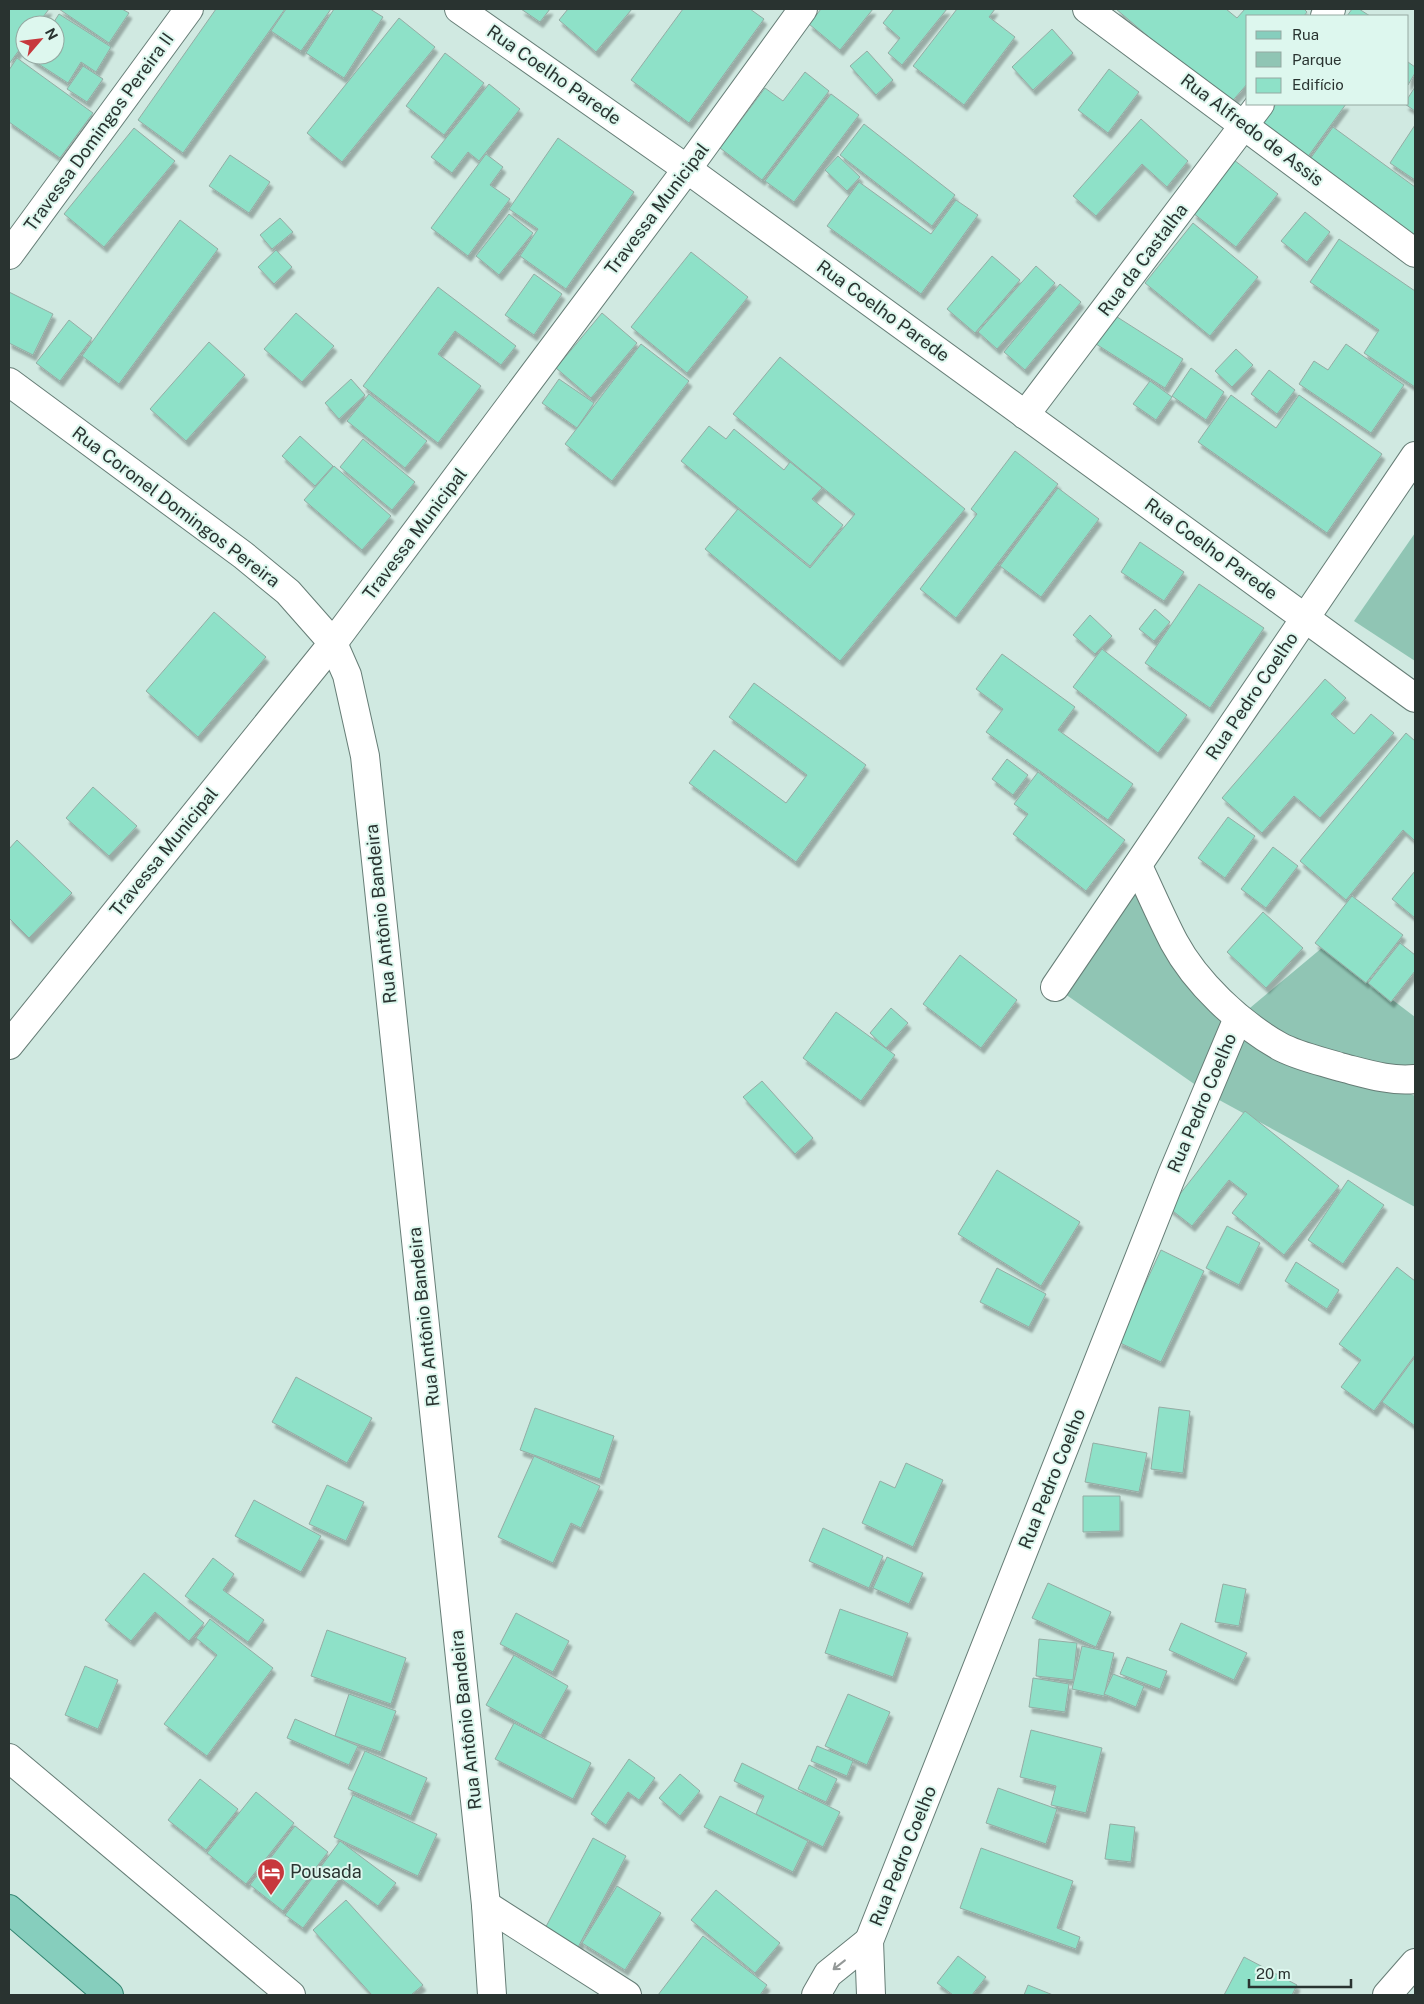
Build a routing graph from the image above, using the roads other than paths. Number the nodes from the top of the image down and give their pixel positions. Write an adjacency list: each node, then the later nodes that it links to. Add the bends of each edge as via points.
1 (189, 9): 8 (street, Travessa Domingos Pereira II)
2 (459, 9): 6 (street, Rua Coelho Parede)
3 (803, 9): 6 (street, Travessa Municipal)
4 (1087, 9): 5 (street, Rua Alfredo de Assis)
5 (1252, 114): 7 (street, Rua Alfredo de Assis); 10 (street, Rua da Castalha)
6 (688, 169): 10 (street, Rua Coelho Parede); 13 (street, Travessa Municipal)
7 (1415, 253)
8 (9, 255)
9 (9, 382): 13 (street, Rua Coronel Domingos Pereira, via 244,554 288,592)
10 (1025, 415): 12 (street, Rua Coelho Parede)
11 (1415, 456): 12 (street, Rua Pedro Coelho)
12 (1305, 618): 14 (street, Rua Coelho Parede); 15 (street, Rua Pedro Coelho)
13 (333, 643): 18 (street, Travessa Municipal); 21 (street, Rua Antônio Bandeira, via 347,675 365,756)
14 (1415, 698)
15 (1138, 866): 16 (street, Rua Pedro Coelho); 17 (street, via 1175,944 1207,989)
16 (1055, 986)
17 (1238, 1018): 19 (street, via 1280,1047 1314,1059 1375,1076); 23 (street, Rua Pedro Coelho, via 1172,1175)
18 (9, 1045)
19 (1415, 1079)
20 (9, 1758): 27 (street)
21 (486, 1905): 28 (street, Rua Antônio Bandeira); 29 (street)
22 (9, 1909): 26 (main road)
23 (869, 1941): 25 (street, Rua Pedro Coelho); 30 (street, Rua Pedro Coelho, one-way to 30, via 828,1974)
24 (1415, 1963): 31 (street)
25 (874, 1994)
26 (109, 1995)
27 (291, 1995)
28 (492, 1995)
29 (627, 1995)
30 (816, 1995)
31 (1387, 1995)

